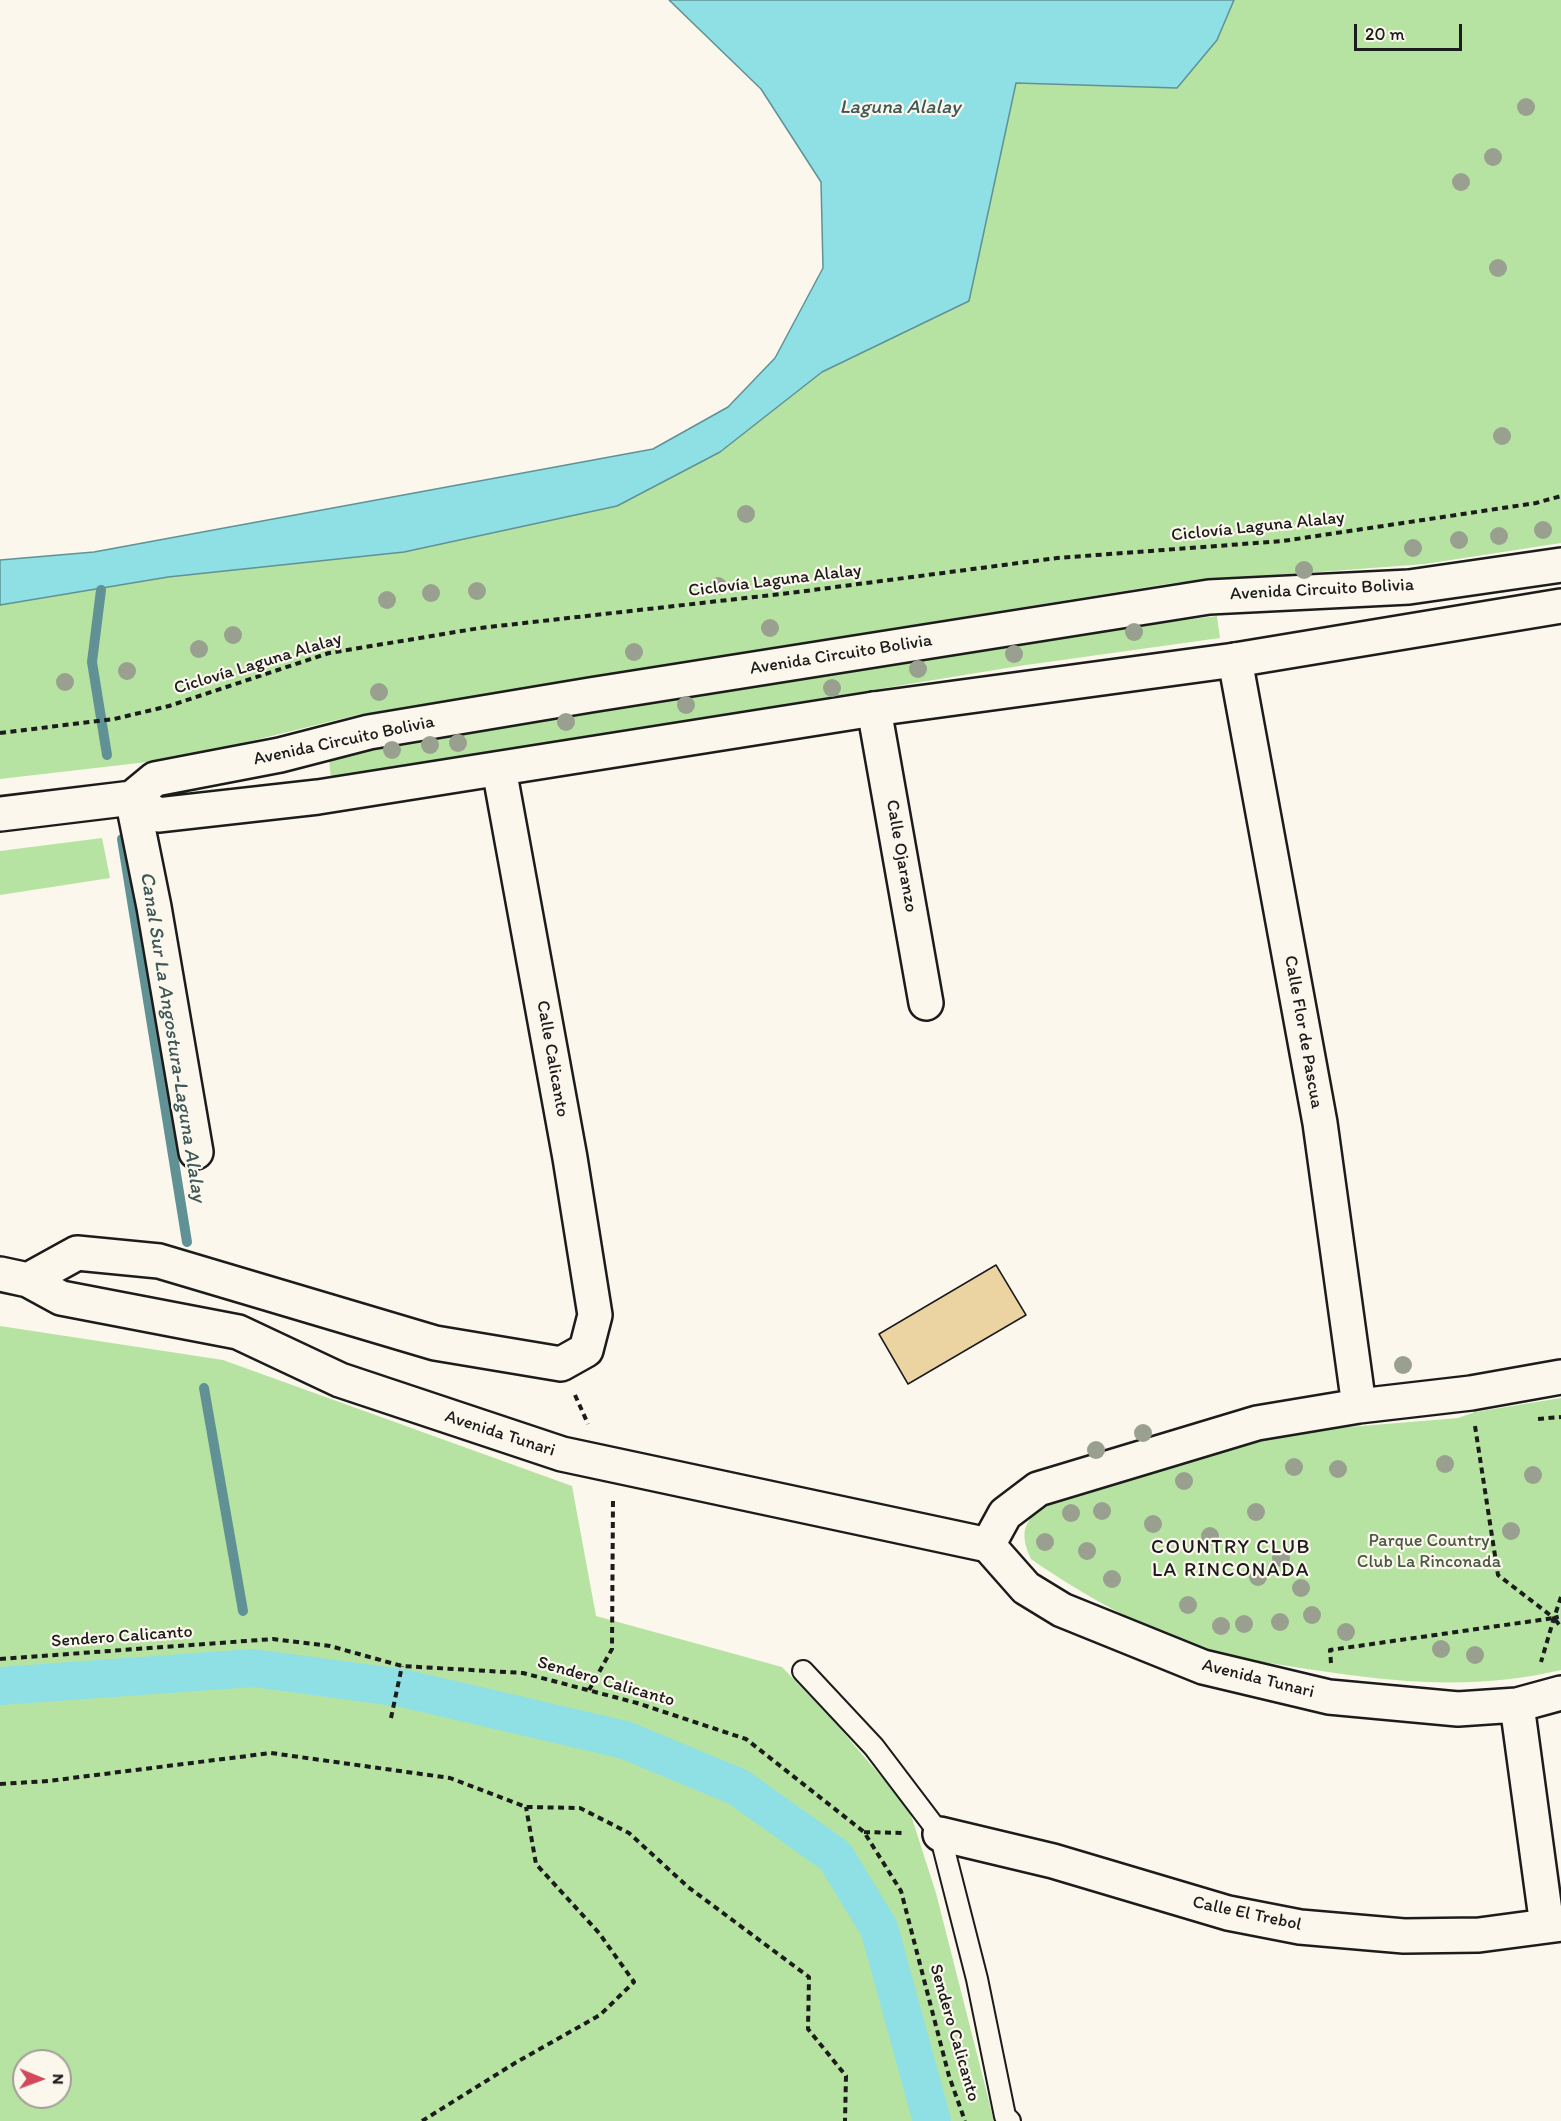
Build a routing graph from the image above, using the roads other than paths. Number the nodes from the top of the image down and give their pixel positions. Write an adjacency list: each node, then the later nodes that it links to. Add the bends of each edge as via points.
1 (1561, 565): 6 (street, Avenida Circuito Bolivia, via 1409,587 1209,597 566,699 369,732 280,755 155,779)
2 (1561, 606): 3 (street)
3 (1235, 660): 4 (street); 13 (street, Calle Flor de Pascua, via 1320,1123)
4 (874, 709): 5 (street); 8 (street, Calle Ojaranzo)
5 (499, 769): 6 (street, via 318,797 158,815); 11 (street, Calle Calicanto, via 595,1315)
6 (132, 798): 7 (street); 9 (street)
7 (0, 814)
8 (926, 1003)
9 (195, 1152)
10 (14, 1277): 11 (street, Avenida Tunari, via 76,1253 159,1261 435,1343); 14 (street, Avenida Tunari, via 62,1298 238,1332 340,1380 562,1454)
11 (574, 1357)
12 (1561, 1377): 13 (street, via 1471,1393)
13 (1359, 1406): 14 (street, via 1257,1423 1038,1489 1005,1514)
14 (988, 1545): 17 (street, Avenida Tunari, via 1026,1588 1062,1610 1203,1667 1329,1697 1458,1709)
15 (803, 1671): 18 (lane, via 874,1747)
16 (1561, 1693): 17 (street, Avenida Tunari)
17 (1517, 1705): 19 (street)
18 (940, 1834): 19 (street, Calle El Trebol, via 1053,1861 1228,1913 1300,1927 1404,1936 1479,1935); 20 (lane, via 977,1979 1005,2116)
19 (1554, 1925)
20 (1010, 2121)

